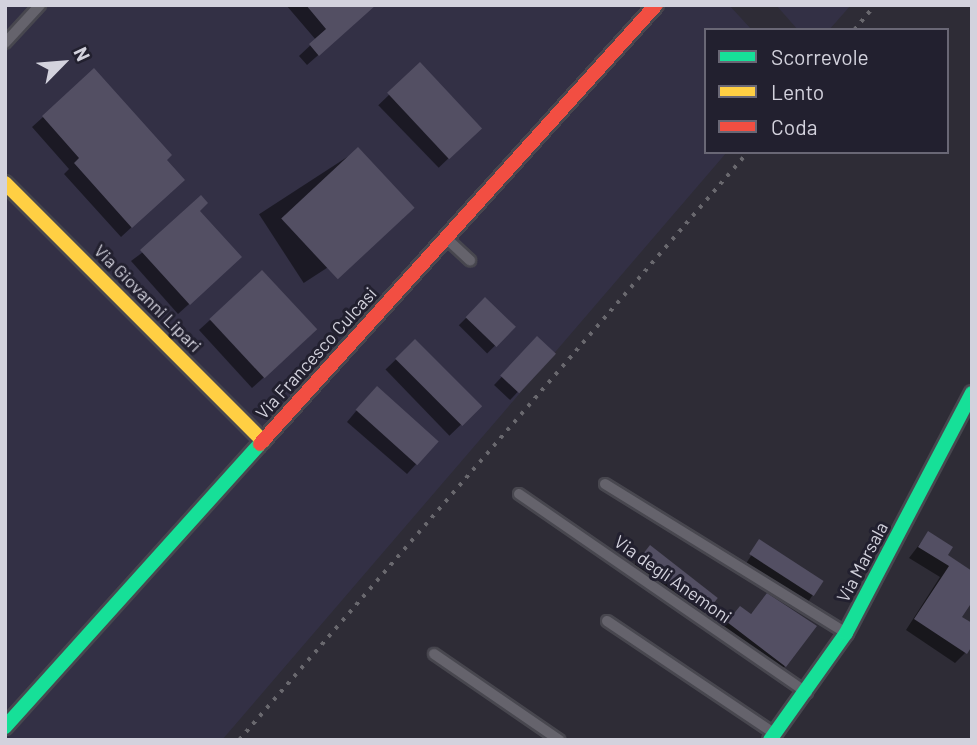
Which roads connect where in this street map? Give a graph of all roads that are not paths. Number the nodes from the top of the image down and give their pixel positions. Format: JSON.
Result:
{"nodes":[{"id":1,"x":40,"y":5,"type":"edge"},
{"id":2,"x":656,"y":5,"type":"edge"},
{"id":3,"x":5,"y":43,"type":"edge"},
{"id":4,"x":5,"y":183,"type":"edge"},
{"id":5,"x":446,"y":237,"type":"junction"},
{"id":6,"x":470,"y":260,"type":"dead end"},
{"id":7,"x":972,"y":393,"type":"edge"},
{"id":8,"x":263,"y":441,"type":"junction"},
{"id":9,"x":605,"y":484,"type":"dead end"},
{"id":10,"x":519,"y":494,"type":"dead end"},
{"id":11,"x":607,"y":621,"type":"dead end"},
{"id":12,"x":846,"y":633,"type":"junction"},
{"id":13,"x":434,"y":654,"type":"dead end"},
{"id":14,"x":807,"y":693,"type":"junction"},
{"id":15,"x":5,"y":727,"type":"edge"},
{"id":16,"x":773,"y":737,"type":"edge"},
{"id":17,"x":559,"y":740,"type":"edge"}],
"edges":[{"from":1,"to":3,"type":"street"},
{"from":2,"to":5,"type":"street","name":"Via Francesco Culcasi"},
{"from":4,"to":8,"type":"street","name":"Via Giovanni Lipari"},
{"from":5,"to":6,"type":"street"},
{"from":5,"to":8,"type":"street","name":"Via Francesco Culcasi"},
{"from":7,"to":12,"type":"street","name":"Via Marsala"},
{"from":8,"to":15,"type":"street","name":"Via Francesco Culcasi"},
{"from":9,"to":12,"type":"street"},
{"from":10,"to":14,"type":"street","name":"Via degli Anemoni"},
{"from":11,"to":16,"type":"street"},
{"from":12,"to":14,"type":"street","name":"Via Marsala"},
{"from":13,"to":17,"type":"street"},
{"from":14,"to":16,"type":"street","name":"Via Marsala"}]}
